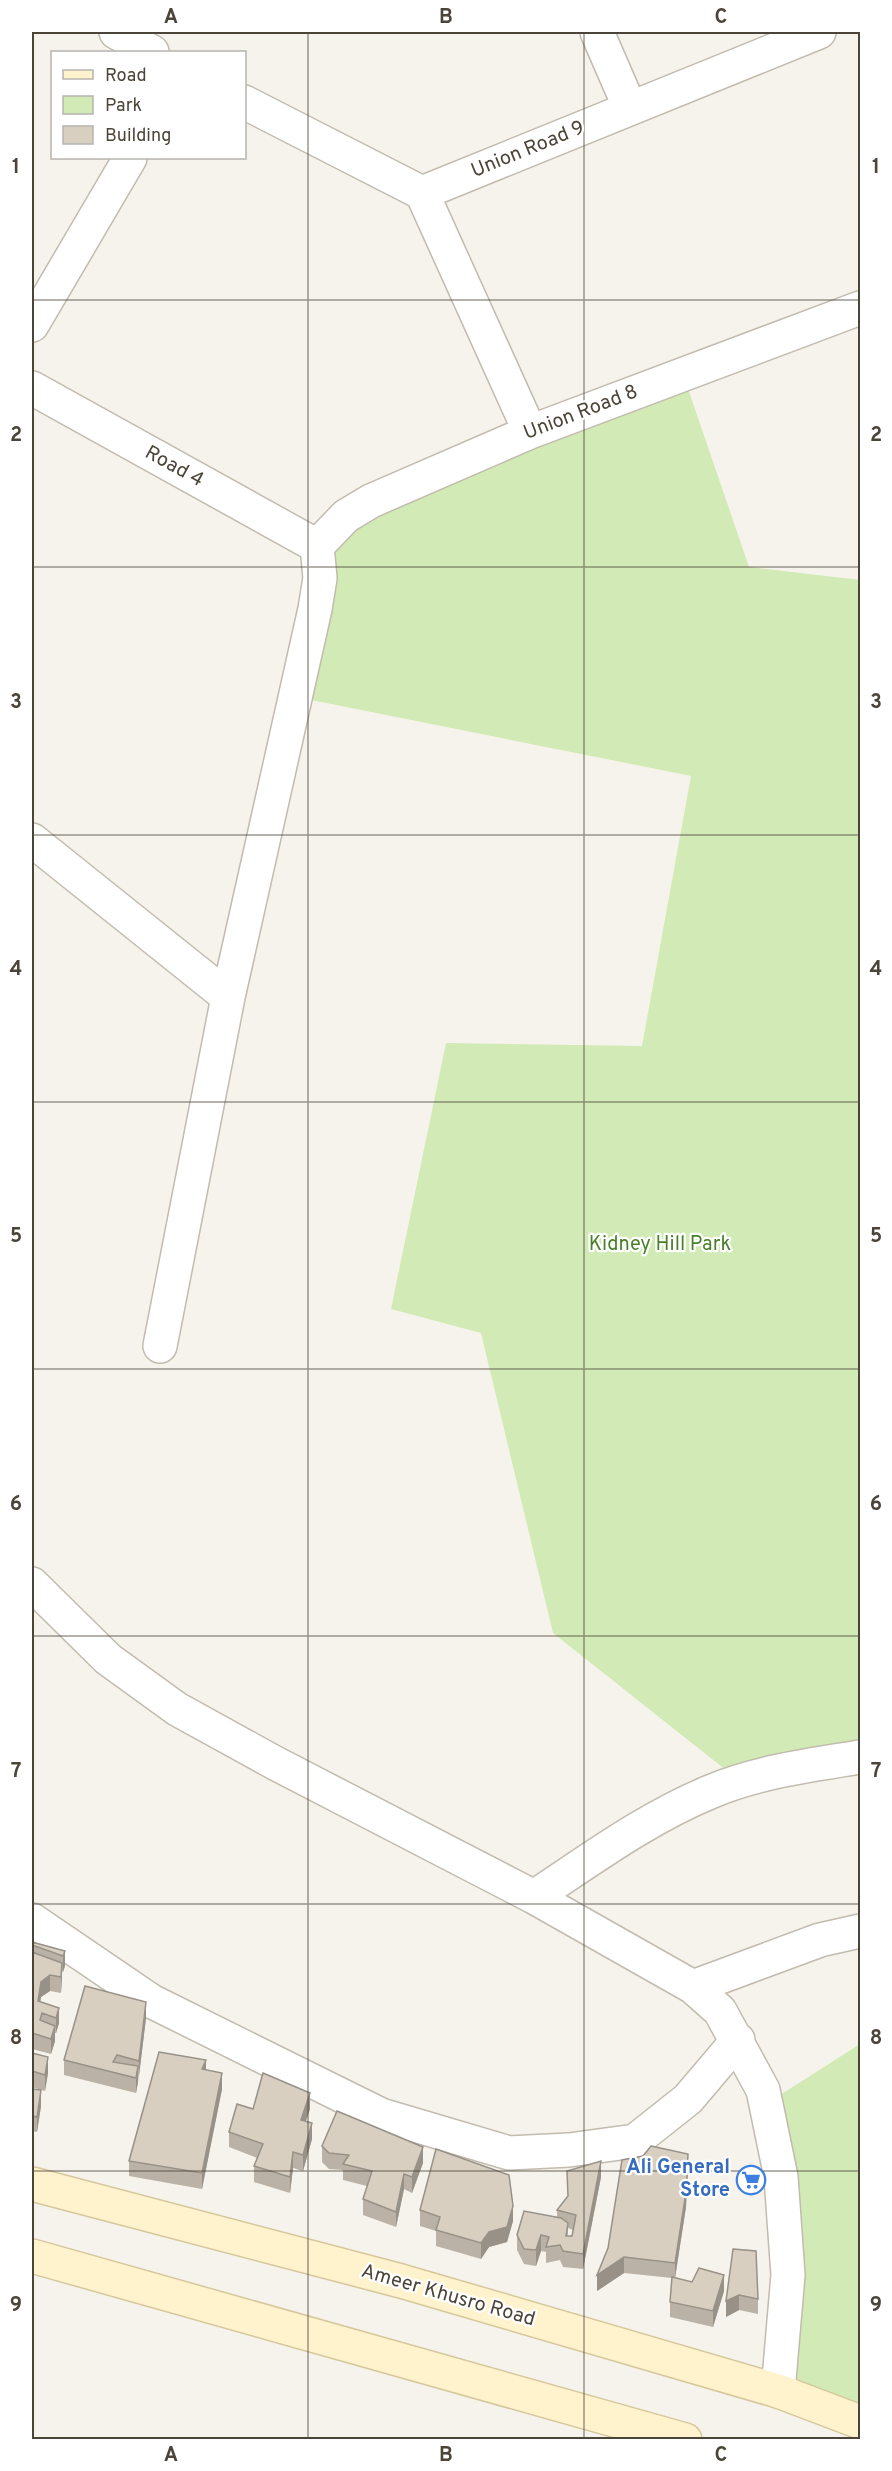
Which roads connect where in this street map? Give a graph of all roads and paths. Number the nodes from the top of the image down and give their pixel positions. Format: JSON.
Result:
{"nodes":[{"id":1,"x":116,"y":32,"type":"edge"},
{"id":2,"x":597,"y":32,"type":"edge"},
{"id":3,"x":819,"y":32,"type":"edge"},
{"id":4,"x":150,"y":51,"type":"edge"},
{"id":5,"x":246,"y":103,"type":"edge"},
{"id":6,"x":630,"y":108,"type":"junction"},
{"id":7,"x":129,"y":159,"type":"edge"},
{"id":8,"x":422,"y":192,"type":"junction"},
{"id":9,"x":861,"y":308,"type":"edge"},
{"id":10,"x":32,"y":325,"type":"edge"},
{"id":11,"x":32,"y":388,"type":"edge"},
{"id":12,"x":530,"y":432,"type":"junction"},
{"id":13,"x":317,"y":546,"type":"junction"},
{"id":14,"x":32,"y":840,"type":"edge"},
{"id":15,"x":228,"y":997,"type":"junction"},
{"id":16,"x":160,"y":1346,"type":"dead end"},
{"id":17,"x":32,"y":1584,"type":"edge"},
{"id":18,"x":861,"y":1757,"type":"edge"},
{"id":19,"x":534,"y":1897,"type":"junction"},
{"id":20,"x":32,"y":1920,"type":"edge"},
{"id":21,"x":861,"y":1931,"type":"edge"},
{"id":22,"x":693,"y":1987,"type":"junction"},
{"id":23,"x":738,"y":2040,"type":"junction"},
{"id":24,"x":32,"y":2184,"type":"edge"},
{"id":25,"x":32,"y":2256,"type":"edge"},
{"id":26,"x":778,"y":2391,"type":"junction"},
{"id":27,"x":861,"y":2422,"type":"edge"},
{"id":28,"x":685,"y":2439,"type":"edge"}],
"edges":[{"from":1,"to":4,"type":"street"},
{"from":2,"to":6,"type":"street"},
{"from":3,"to":6,"type":"street","name":"Union Road 9"},
{"from":5,"to":8,"type":"street"},
{"from":6,"to":8,"type":"street","name":"Union Road 9"},
{"from":7,"to":10,"type":"street"},
{"from":8,"to":12,"type":"street"},
{"from":9,"to":12,"type":"street","name":"Union Road 8"},
{"from":11,"to":13,"type":"street","name":"Road 4"},
{"from":12,"to":13,"type":"street","name":"Union Road 8"},
{"from":13,"to":15,"type":"street"},
{"from":14,"to":15,"type":"street"},
{"from":15,"to":16,"type":"street"},
{"from":17,"to":19,"type":"street"},
{"from":18,"to":19,"type":"street"},
{"from":19,"to":22,"type":"street"},
{"from":20,"to":23,"type":"street"},
{"from":21,"to":22,"type":"street"},
{"from":22,"to":23,"type":"street"},
{"from":23,"to":26,"type":"street"},
{"from":24,"to":26,"type":"main road","name":"Ameer Khusro Road"},
{"from":25,"to":28,"type":"main road"},
{"from":26,"to":27,"type":"main road","name":"Ameer Khusro Road"}]}
